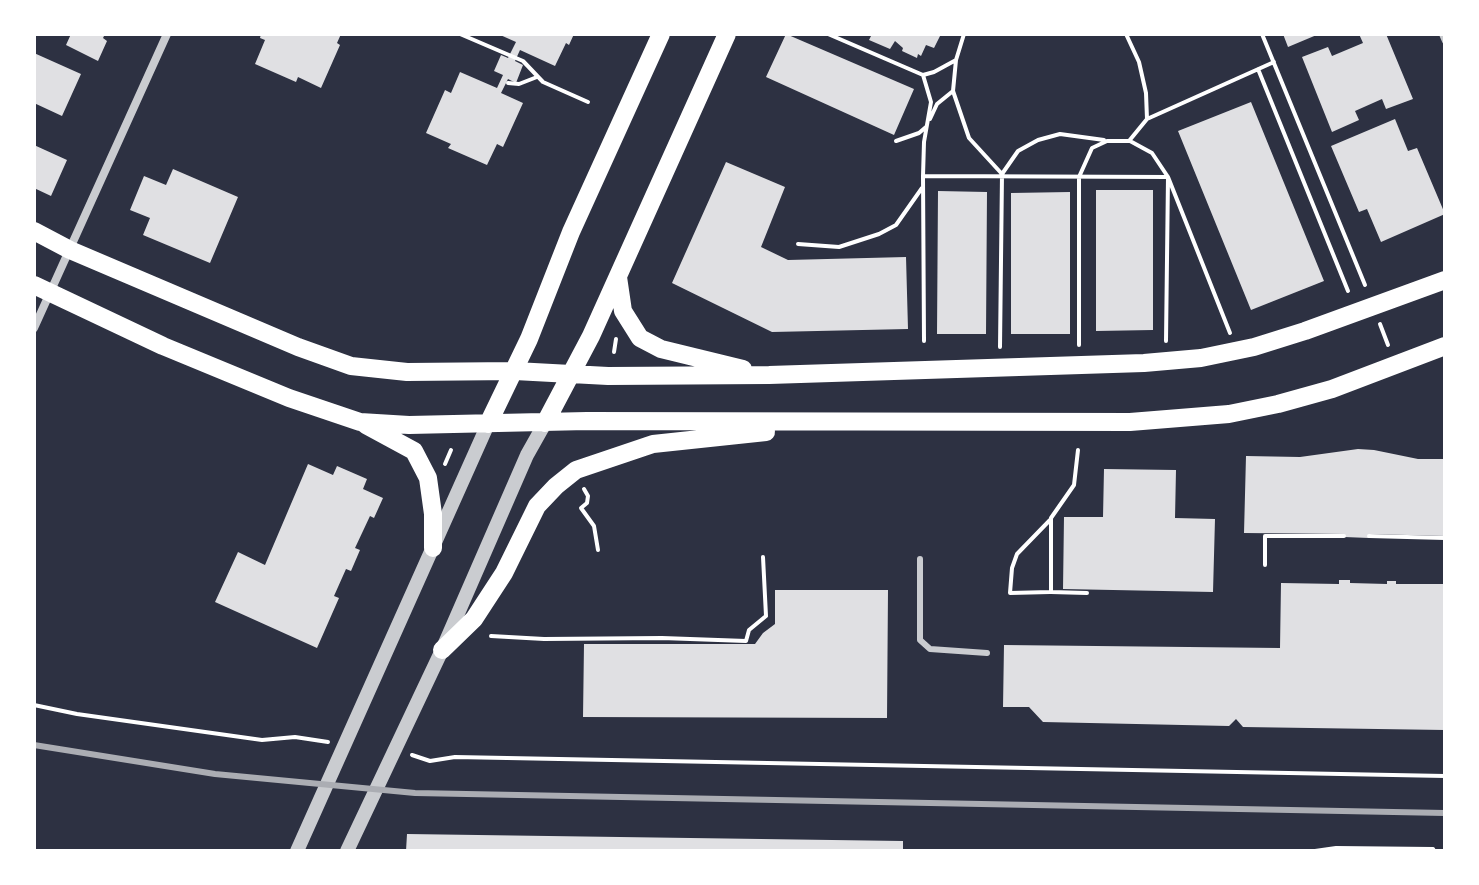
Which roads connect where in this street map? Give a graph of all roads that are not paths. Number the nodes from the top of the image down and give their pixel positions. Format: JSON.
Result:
{"nodes":[{"id":1,"x":167,"y":34,"type":"edge"},
{"id":2,"x":661,"y":34,"type":"edge"},
{"id":3,"x":727,"y":34,"type":"edge"},
{"id":4,"x":1442,"y":34,"type":"edge"},
{"id":5,"x":1445,"y":41,"type":"edge"},
{"id":6,"x":34,"y":231,"type":"edge"},
{"id":7,"x":70,"y":250,"type":"junction"},
{"id":8,"x":618,"y":276,"type":"junction"},
{"id":9,"x":1445,"y":280,"type":"edge"},
{"id":10,"x":42,"y":289,"type":"edge"},
{"id":11,"x":34,"y":328,"type":"edge"},
{"id":12,"x":1445,"y":346,"type":"edge"},
{"id":13,"x":515,"y":371,"type":"junction"},
{"id":14,"x":571,"y":373,"type":"junction"},
{"id":15,"x":769,"y":375,"type":"junction"},
{"id":16,"x":360,"y":422,"type":"junction"},
{"id":17,"x":545,"y":423,"type":"junction"},
{"id":18,"x":864,"y":423,"type":"junction"},
{"id":19,"x":488,"y":424,"type":"junction"},
{"id":20,"x":433,"y":548,"type":"junction"},
{"id":21,"x":920,"y":559,"type":"dead end"},
{"id":22,"x":442,"y":650,"type":"junction"},
{"id":23,"x":987,"y":653,"type":"dead end"},
{"id":24,"x":297,"y":851,"type":"edge"},
{"id":25,"x":347,"y":851,"type":"edge"}],
"edges":[{"from":1,"to":7,"type":"street"},
{"from":2,"to":13,"type":"main road"},
{"from":3,"to":8,"type":"main road"},
{"from":4,"to":5,"type":"lane"},
{"from":6,"to":7,"type":"main road"},
{"from":7,"to":10,"type":"street"},
{"from":7,"to":13,"type":"main road"},
{"from":8,"to":14,"type":"main road"},
{"from":8,"to":15,"type":"main road"},
{"from":9,"to":15,"type":"main road"},
{"from":10,"to":11,"type":"street"},
{"from":10,"to":16,"type":"main road"},
{"from":12,"to":18,"type":"main road"},
{"from":13,"to":14,"type":"main road"},
{"from":13,"to":19,"type":"main road"},
{"from":14,"to":15,"type":"main road"},
{"from":14,"to":17,"type":"main road"},
{"from":16,"to":19,"type":"main road"},
{"from":16,"to":20,"type":"main road"},
{"from":17,"to":18,"type":"main road"},
{"from":17,"to":19,"type":"main road"},
{"from":17,"to":22,"type":"street"},
{"from":18,"to":22,"type":"main road"},
{"from":19,"to":20,"type":"street"},
{"from":20,"to":24,"type":"street"},
{"from":21,"to":23,"type":"lane"},
{"from":22,"to":25,"type":"street"}]}
